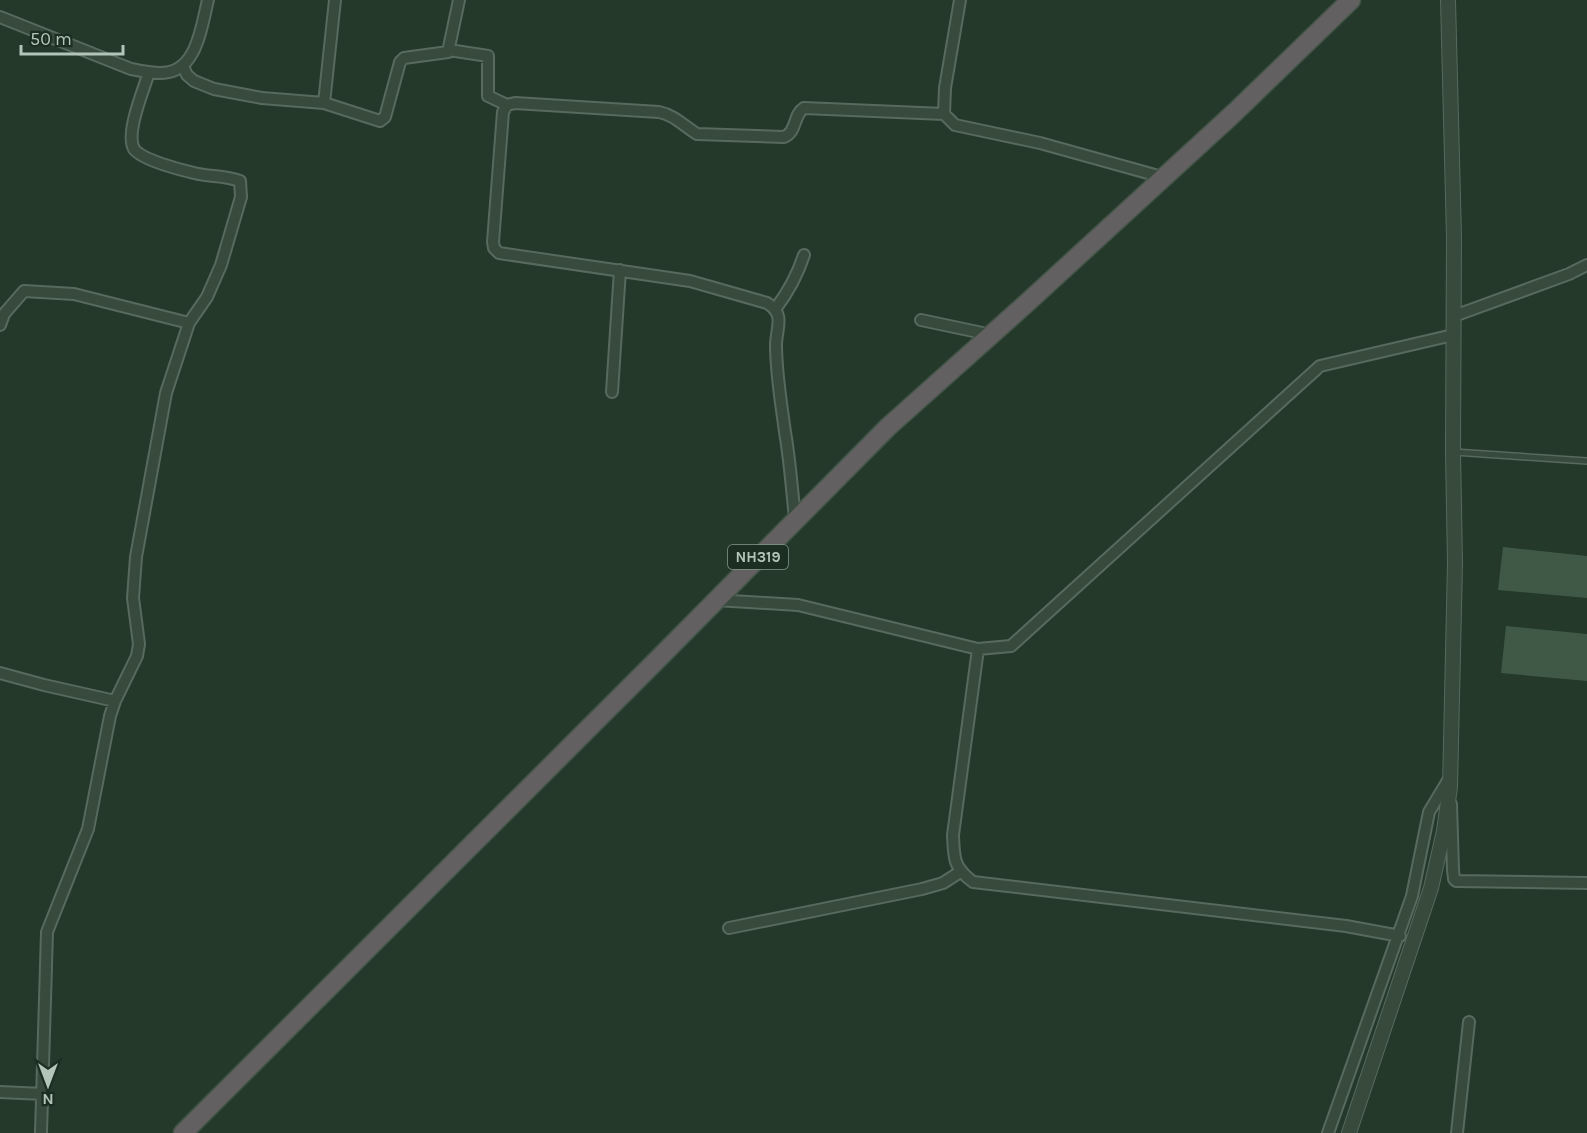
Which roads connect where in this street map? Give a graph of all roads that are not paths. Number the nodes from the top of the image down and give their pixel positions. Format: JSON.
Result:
{"nodes":[{"id":1,"x":208,"y":0,"type":"edge"},
{"id":2,"x":335,"y":0,"type":"edge"},
{"id":3,"x":459,"y":0,"type":"edge"},
{"id":4,"x":960,"y":0,"type":"edge"},
{"id":5,"x":1351,"y":0,"type":"edge"},
{"id":6,"x":1448,"y":0,"type":"edge"},
{"id":7,"x":0,"y":17,"type":"edge"},
{"id":8,"x":448,"y":50,"type":"junction"},
{"id":9,"x":183,"y":66,"type":"junction"},
{"id":10,"x":149,"y":72,"type":"junction"},
{"id":11,"x":324,"y":103,"type":"junction"},
{"id":12,"x":507,"y":105,"type":"junction"},
{"id":13,"x":944,"y":114,"type":"junction"},
{"id":14,"x":1162,"y":177,"type":"junction"},
{"id":15,"x":804,"y":255,"type":"dead end"},
{"id":16,"x":1587,"y":265,"type":"edge"},
{"id":17,"x":620,"y":270,"type":"junction"},
{"id":18,"x":776,"y":308,"type":"junction"},
{"id":19,"x":1454,"y":316,"type":"junction"},
{"id":20,"x":921,"y":320,"type":"dead end"},
{"id":21,"x":189,"y":322,"type":"junction"},
{"id":22,"x":0,"y":325,"type":"edge"},
{"id":23,"x":992,"y":335,"type":"junction"},
{"id":24,"x":1453,"y":335,"type":"junction"},
{"id":25,"x":612,"y":392,"type":"dead end"},
{"id":26,"x":1453,"y":452,"type":"junction"},
{"id":27,"x":1587,"y":461,"type":"edge"},
{"id":28,"x":795,"y":519,"type":"junction"},
{"id":29,"x":716,"y":600,"type":"junction"},
{"id":30,"x":978,"y":649,"type":"junction"},
{"id":31,"x":0,"y":673,"type":"edge"},
{"id":32,"x":115,"y":701,"type":"junction"},
{"id":33,"x":1450,"y":782,"type":"junction"},
{"id":34,"x":960,"y":872,"type":"junction"},
{"id":35,"x":1587,"y":883,"type":"edge"},
{"id":36,"x":729,"y":928,"type":"dead end"},
{"id":37,"x":1400,"y":936,"type":"junction"},
{"id":38,"x":1469,"y":1022,"type":"dead end"},
{"id":39,"x":0,"y":1092,"type":"edge"},
{"id":40,"x":43,"y":1094,"type":"junction"},
{"id":41,"x":41,"y":1133,"type":"edge"},
{"id":42,"x":183,"y":1133,"type":"edge"},
{"id":43,"x":1328,"y":1133,"type":"edge"},
{"id":44,"x":1348,"y":1133,"type":"edge"},
{"id":45,"x":1457,"y":1133,"type":"edge"}],
"edges":[{"from":1,"to":9,"type":"street"},
{"from":2,"to":11,"type":"street"},
{"from":3,"to":8,"type":"street"},
{"from":4,"to":13,"type":"street"},
{"from":5,"to":14,"type":"highway","number":"NH319"},
{"from":6,"to":19,"type":"street"},
{"from":7,"to":10,"type":"street"},
{"from":8,"to":11,"type":"street"},
{"from":8,"to":12,"type":"street"},
{"from":9,"to":10,"type":"street"},
{"from":9,"to":11,"type":"street"},
{"from":10,"to":21,"type":"street"},
{"from":12,"to":13,"type":"street"},
{"from":12,"to":17,"type":"street"},
{"from":13,"to":14,"type":"street"},
{"from":14,"to":23,"type":"highway","number":"NH319"},
{"from":15,"to":18,"type":"street"},
{"from":16,"to":19,"type":"street"},
{"from":17,"to":18,"type":"street"},
{"from":17,"to":25,"type":"street"},
{"from":18,"to":28,"type":"street"},
{"from":19,"to":24,"type":"street"},
{"from":20,"to":23,"type":"street"},
{"from":21,"to":22,"type":"street"},
{"from":21,"to":32,"type":"street"},
{"from":23,"to":28,"type":"highway","number":"NH319"},
{"from":24,"to":26,"type":"street"},
{"from":24,"to":30,"type":"street"},
{"from":26,"to":27,"type":"lane"},
{"from":26,"to":33,"type":"street"},
{"from":28,"to":29,"type":"highway","number":"NH319"},
{"from":29,"to":30,"type":"street"},
{"from":29,"to":42,"type":"highway","number":"NH319"},
{"from":30,"to":34,"type":"street"},
{"from":31,"to":32,"type":"street"},
{"from":32,"to":40,"type":"street"},
{"from":33,"to":35,"type":"street"},
{"from":33,"to":37,"type":"street"},
{"from":33,"to":44,"type":"street"},
{"from":34,"to":36,"type":"street"},
{"from":34,"to":37,"type":"street"},
{"from":37,"to":43,"type":"street"},
{"from":38,"to":45,"type":"street"},
{"from":39,"to":40,"type":"street"},
{"from":40,"to":41,"type":"street"}]}
